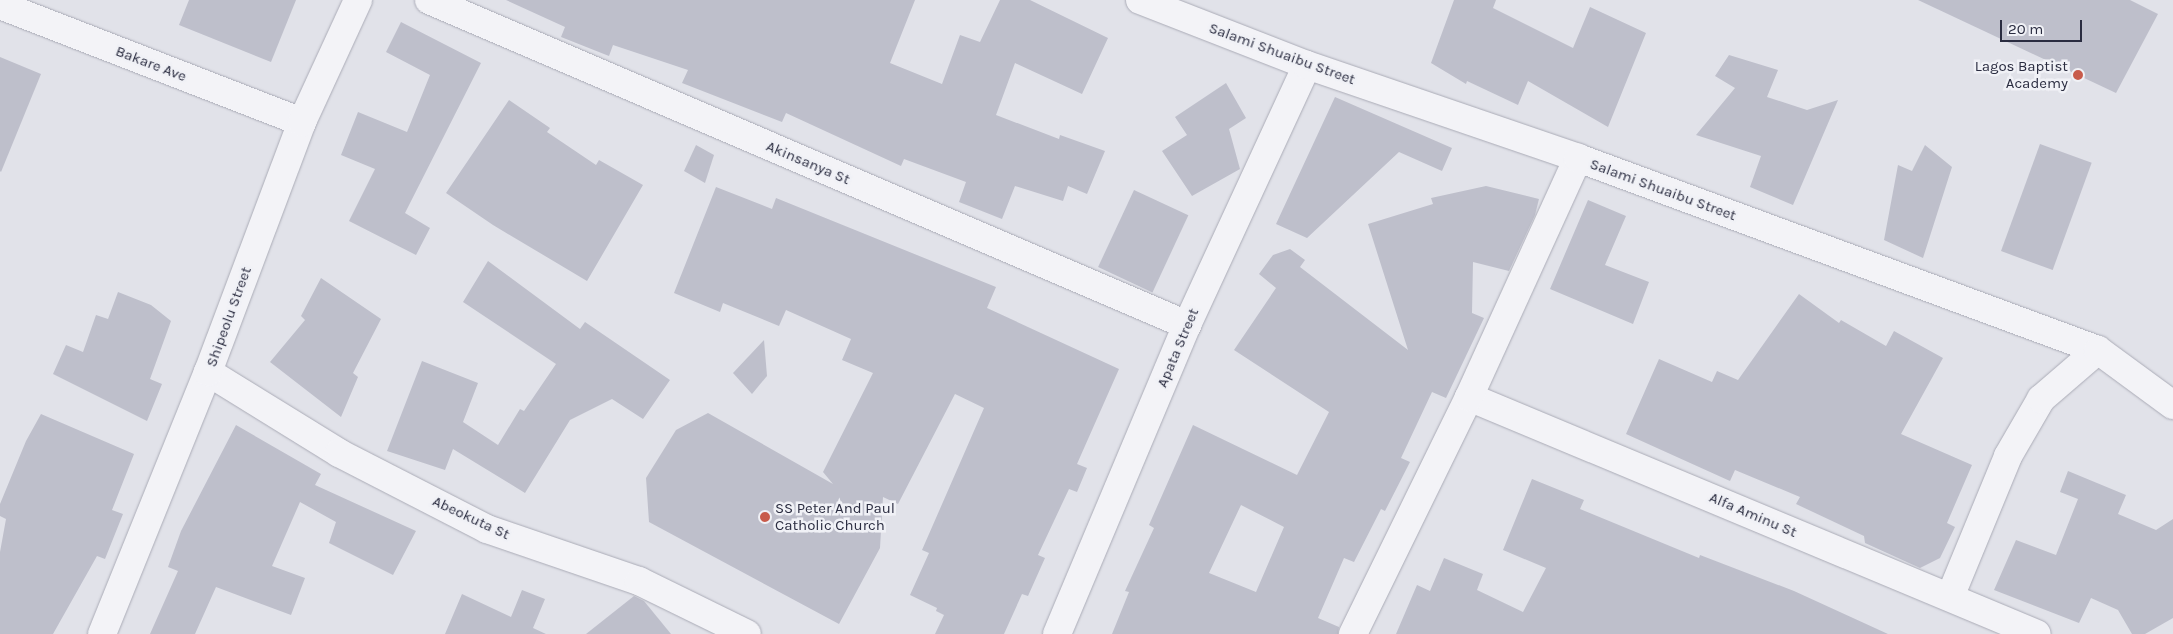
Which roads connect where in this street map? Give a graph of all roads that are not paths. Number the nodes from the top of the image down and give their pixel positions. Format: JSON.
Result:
{"nodes":[{"id":1,"x":358,"y":0,"type":"edge"},
{"id":2,"x":429,"y":0,"type":"edge"},
{"id":3,"x":1140,"y":0,"type":"edge"},
{"id":4,"x":0,"y":5,"type":"edge"},
{"id":5,"x":1307,"y":65,"type":"junction"},
{"id":6,"x":302,"y":122,"type":"junction"},
{"id":7,"x":1578,"y":158,"type":"junction"},
{"id":8,"x":1187,"y":325,"type":"junction"},
{"id":9,"x":2098,"y":350,"type":"junction"},
{"id":10,"x":208,"y":372,"type":"junction"},
{"id":11,"x":1469,"y":397,"type":"junction"},
{"id":12,"x":2173,"y":405,"type":"edge"},
{"id":13,"x":1950,"y":597,"type":"junction"},
{"id":14,"x":102,"y":634,"type":"edge"},
{"id":15,"x":747,"y":634,"type":"edge"},
{"id":16,"x":1057,"y":634,"type":"edge"},
{"id":17,"x":1353,"y":634,"type":"edge"},
{"id":18,"x":2037,"y":634,"type":"edge"}],
"edges":[{"from":1,"to":6,"type":"street","name":"Shipeolu Street"},
{"from":2,"to":8,"type":"street","name":"Akinsanya St"},
{"from":3,"to":5,"type":"street","name":"Salami Shuaibu Street"},
{"from":4,"to":6,"type":"street","name":"Bakare Ave"},
{"from":5,"to":7,"type":"street","name":"Salami Shuaibu Street"},
{"from":5,"to":8,"type":"street","name":"Apata Street"},
{"from":6,"to":10,"type":"street","name":"Shipeolu Street"},
{"from":7,"to":9,"type":"street","name":"Salami Shuaibu Street"},
{"from":7,"to":11,"type":"street"},
{"from":8,"to":16,"type":"street","name":"Apata Street"},
{"from":9,"to":12,"type":"street","name":"Salami Shuaibu Street"},
{"from":9,"to":13,"type":"street"},
{"from":10,"to":14,"type":"street","name":"Shipeolu Street"},
{"from":10,"to":15,"type":"street","name":"Abeokuta St"},
{"from":11,"to":13,"type":"street","name":"Alfa Aminu St"},
{"from":11,"to":17,"type":"street"},
{"from":13,"to":18,"type":"street","name":"Alfa Aminu St"}]}
